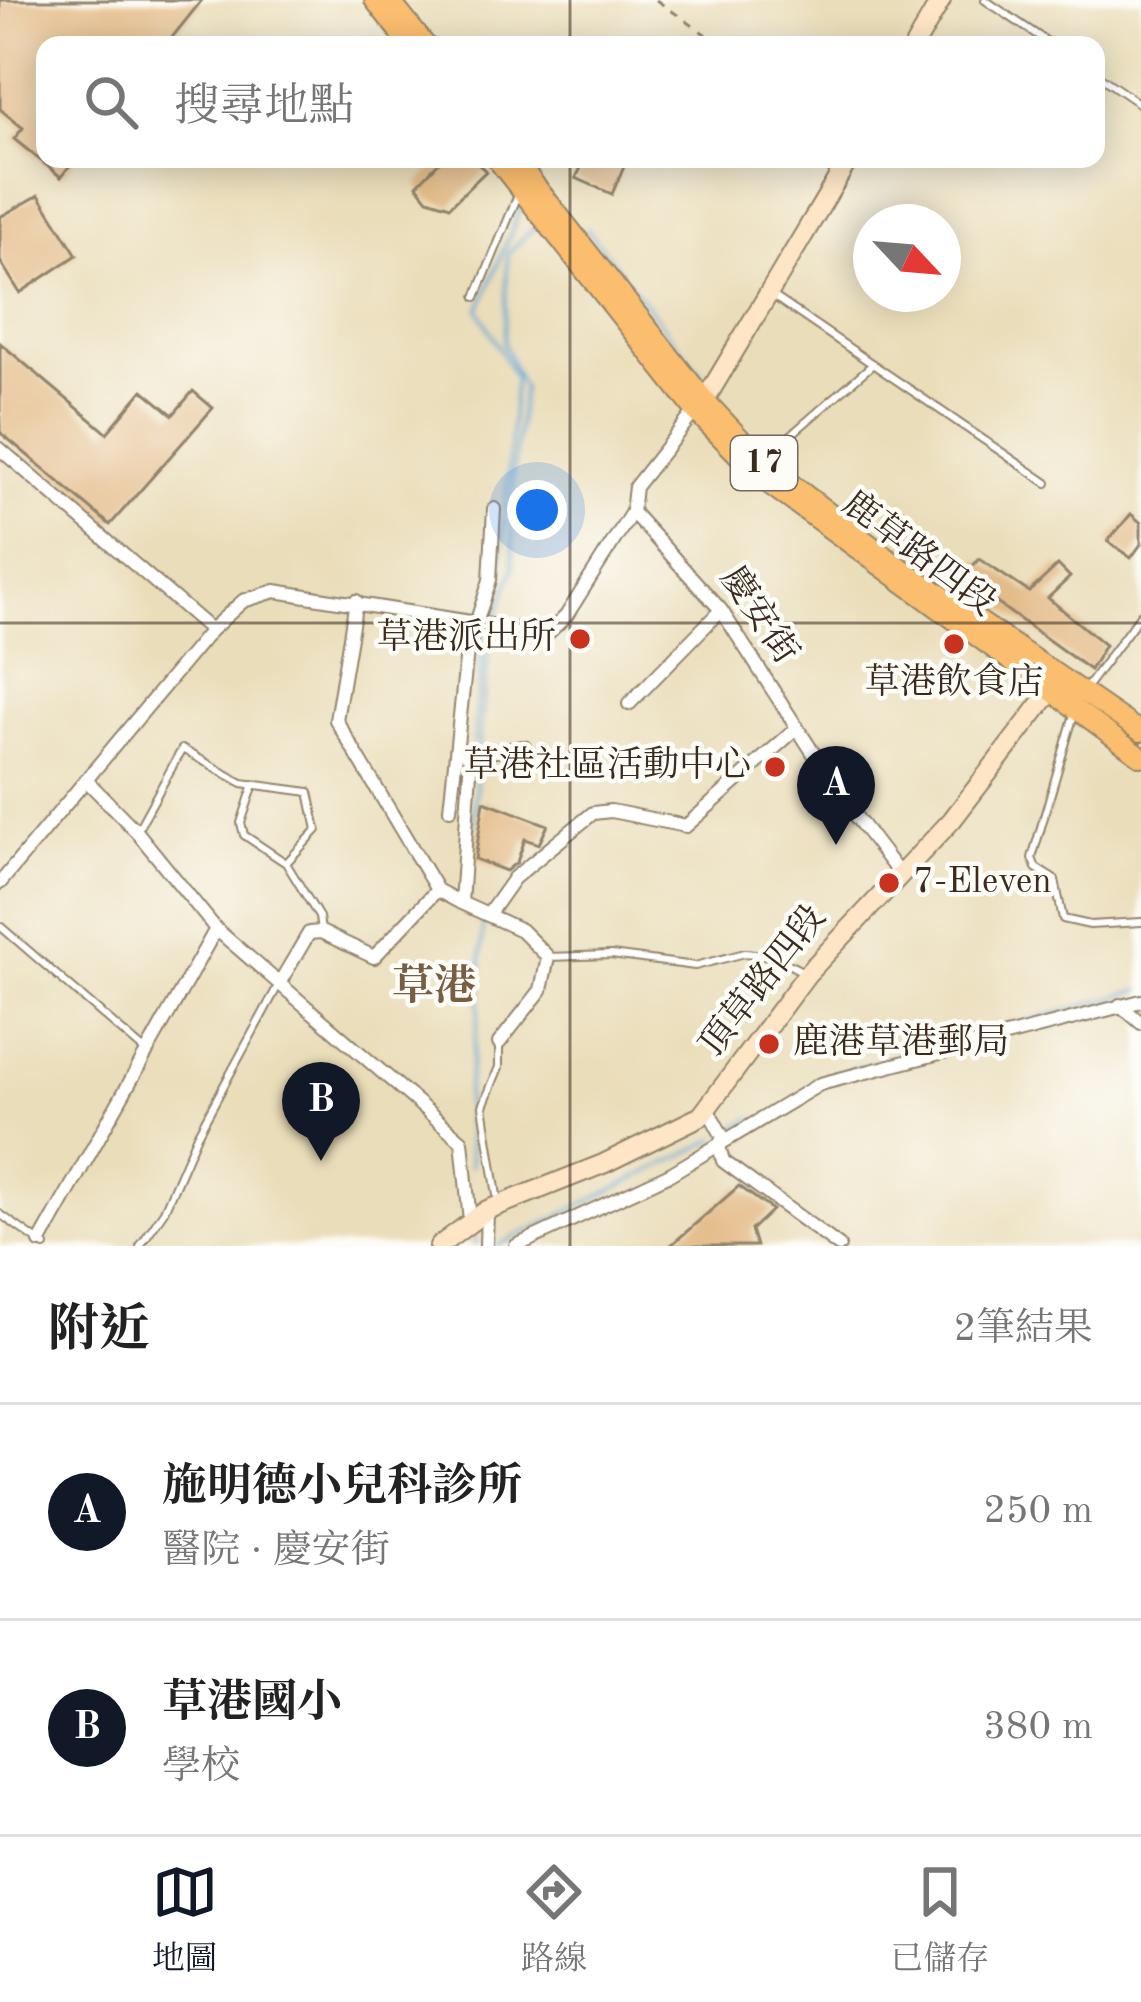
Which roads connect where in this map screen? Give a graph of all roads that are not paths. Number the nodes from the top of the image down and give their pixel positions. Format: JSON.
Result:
{"nodes":[{"id":1,"x":374,"y":0,"type":"edge"},
{"id":2,"x":390,"y":0,"type":"edge"},
{"id":3,"x":940,"y":0,"type":"edge"},
{"id":4,"x":985,"y":0,"type":"edge"},
{"id":5,"x":400,"y":23,"type":"junction"},
{"id":6,"x":405,"y":36,"type":"edge"},
{"id":7,"x":415,"y":36,"type":"edge"},
{"id":8,"x":920,"y":36,"type":"edge"},
{"id":9,"x":1039,"y":36,"type":"edge"},
{"id":10,"x":1105,"y":80,"type":"edge"},
{"id":11,"x":1141,"y":105,"type":"edge"},
{"id":12,"x":503,"y":168,"type":"edge"},
{"id":13,"x":522,"y":168,"type":"edge"},
{"id":14,"x":844,"y":168,"type":"edge"},
{"id":15,"x":520,"y":190,"type":"junction"},
{"id":16,"x":769,"y":293,"type":"junction"},
{"id":17,"x":476,"y":297,"type":"dead end"},
{"id":18,"x":873,"y":364,"type":"junction"},
{"id":19,"x":700,"y":405,"type":"junction"},
{"id":20,"x":0,"y":449,"type":"edge"},
{"id":21,"x":762,"y":461,"type":"junction"},
{"id":22,"x":1047,"y":483,"type":"dead end"},
{"id":23,"x":494,"y":509,"type":"dead end"},
{"id":24,"x":632,"y":512,"type":"junction"},
{"id":25,"x":356,"y":602,"type":"junction"},
{"id":26,"x":721,"y":610,"type":"junction"},
{"id":27,"x":1141,"y":614,"type":"edge"},
{"id":28,"x":478,"y":620,"type":"junction"},
{"id":29,"x":211,"y":630,"type":"junction"},
{"id":30,"x":1050,"y":692,"type":"junction"},
{"id":31,"x":1079,"y":701,"type":"junction"},
{"id":32,"x":628,"y":704,"type":"dead end"},
{"id":33,"x":796,"y":729,"type":"junction"},
{"id":34,"x":1141,"y":732,"type":"edge"},
{"id":35,"x":524,"y":747,"type":"dead end"},
{"id":36,"x":465,"y":754,"type":"junction"},
{"id":37,"x":1141,"y":757,"type":"edge"},
{"id":38,"x":87,"y":782,"type":"junction"},
{"id":39,"x":254,"y":784,"type":"junction"},
{"id":40,"x":450,"y":808,"type":"dead end"},
{"id":41,"x":136,"y":832,"type":"junction"},
{"id":42,"x":286,"y":863,"type":"junction"},
{"id":43,"x":902,"y":876,"type":"junction"},
{"id":44,"x":0,"y":884,"type":"edge"},
{"id":45,"x":437,"y":890,"type":"junction"},
{"id":46,"x":461,"y":903,"type":"junction"},
{"id":47,"x":490,"y":912,"type":"junction"},
{"id":48,"x":1141,"y":922,"type":"edge"},
{"id":49,"x":0,"y":926,"type":"edge"},
{"id":50,"x":216,"y":929,"type":"junction"},
{"id":51,"x":321,"y":932,"type":"junction"},
{"id":52,"x":548,"y":957,"type":"junction"},
{"id":53,"x":806,"y":974,"type":"junction"},
{"id":54,"x":280,"y":982,"type":"junction"},
{"id":55,"x":1141,"y":1001,"type":"edge"},
{"id":56,"x":1120,"y":1005,"type":"junction"},
{"id":57,"x":1141,"y":1023,"type":"edge"},
{"id":58,"x":499,"y":1043,"type":"joint"},
{"id":59,"x":147,"y":1053,"type":"junction"},
{"id":60,"x":707,"y":1108,"type":"junction"},
{"id":61,"x":719,"y":1146,"type":"junction"},
{"id":62,"x":485,"y":1212,"type":"junction"},
{"id":63,"x":0,"y":1214,"type":"edge"},
{"id":64,"x":42,"y":1244,"type":"edge"},
{"id":65,"x":140,"y":1246,"type":"edge"},
{"id":66,"x":439,"y":1246,"type":"edge"},
{"id":67,"x":486,"y":1246,"type":"edge"},
{"id":68,"x":516,"y":1246,"type":"edge"},
{"id":69,"x":839,"y":1246,"type":"edge"}],
"edges":[{"from":1,"to":5,"type":"main road"},
{"from":2,"to":5,"type":"main road"},
{"from":3,"to":8,"type":"street"},
{"from":4,"to":9,"type":"lane"},
{"from":5,"to":6,"type":"main road"},
{"from":5,"to":7,"type":"main road"},
{"from":10,"to":11,"type":"lane"},
{"from":12,"to":15,"type":"main road","name":"鹿草路四段","number":"17"},
{"from":13,"to":19,"type":"main road","name":"鹿草路四段","number":"17"},
{"from":14,"to":16,"type":"street"},
{"from":15,"to":17,"type":"lane"},
{"from":15,"to":19,"type":"main road","name":"鹿草路四段","number":"17"},
{"from":16,"to":18,"type":"lane"},
{"from":16,"to":19,"type":"street"},
{"from":18,"to":21,"type":"lane"},
{"from":18,"to":22,"type":"lane"},
{"from":19,"to":21,"type":"main road","name":"鹿草路四段","number":"17"},
{"from":19,"to":24,"type":"street"},
{"from":19,"to":30,"type":"main road","name":"鹿草路四段","number":"17"},
{"from":20,"to":29,"type":"street"},
{"from":21,"to":31,"type":"main road","name":"鹿草路四段","number":"17"},
{"from":23,"to":28,"type":"street"},
{"from":24,"to":26,"type":"street","name":"慶安街"},
{"from":24,"to":28,"type":"street"},
{"from":25,"to":28,"type":"street"},
{"from":25,"to":29,"type":"street"},
{"from":25,"to":45,"type":"street"},
{"from":26,"to":32,"type":"street"},
{"from":26,"to":33,"type":"street","name":"慶安街"},
{"from":27,"to":31,"type":"lane"},
{"from":28,"to":36,"type":"street"},
{"from":29,"to":38,"type":"street"},
{"from":30,"to":31,"type":"main road","name":"鹿草路四段","number":"17"},
{"from":30,"to":43,"type":"street","name":"頂草路四段"},
{"from":31,"to":34,"type":"main road","name":"鹿草路四段","number":"17"},
{"from":31,"to":37,"type":"main road","name":"鹿草路四段","number":"17"},
{"from":31,"to":48,"type":"lane"},
{"from":33,"to":43,"type":"street","name":"慶安街"},
{"from":33,"to":47,"type":"street"},
{"from":35,"to":36,"type":"street"},
{"from":36,"to":40,"type":"street"},
{"from":36,"to":46,"type":"street"},
{"from":38,"to":41,"type":"street"},
{"from":38,"to":44,"type":"street"},
{"from":39,"to":41,"type":"lane"},
{"from":39,"to":42,"type":"lane"},
{"from":39,"to":42,"type":"lane"},
{"from":41,"to":50,"type":"street"},
{"from":42,"to":51,"type":"lane"},
{"from":43,"to":53,"type":"street","name":"頂草路四段"},
{"from":45,"to":46,"type":"street"},
{"from":45,"to":51,"type":"street"},
{"from":46,"to":47,"type":"street"},
{"from":47,"to":52,"type":"street"},
{"from":49,"to":59,"type":"lane"},
{"from":50,"to":54,"type":"street"},
{"from":50,"to":59,"type":"street"},
{"from":51,"to":54,"type":"street"},
{"from":52,"to":53,"type":"lane"},
{"from":52,"to":58,"type":"street"},
{"from":53,"to":60,"type":"street","name":"頂草路四段"},
{"from":54,"to":62,"type":"street"},
{"from":54,"to":65,"type":"lane"},
{"from":55,"to":56,"type":"street"},
{"from":56,"to":57,"type":"street"},
{"from":56,"to":61,"type":"street"},
{"from":58,"to":62,"type":"lane"},
{"from":59,"to":64,"type":"street"},
{"from":60,"to":61,"type":"street"},
{"from":60,"to":62,"type":"street","name":"頂草路四段"},
{"from":61,"to":68,"type":"street"},
{"from":61,"to":69,"type":"street"},
{"from":62,"to":66,"type":"street","name":"頂草路四段"},
{"from":62,"to":67,"type":"street"},
{"from":63,"to":64,"type":"lane"}]}
